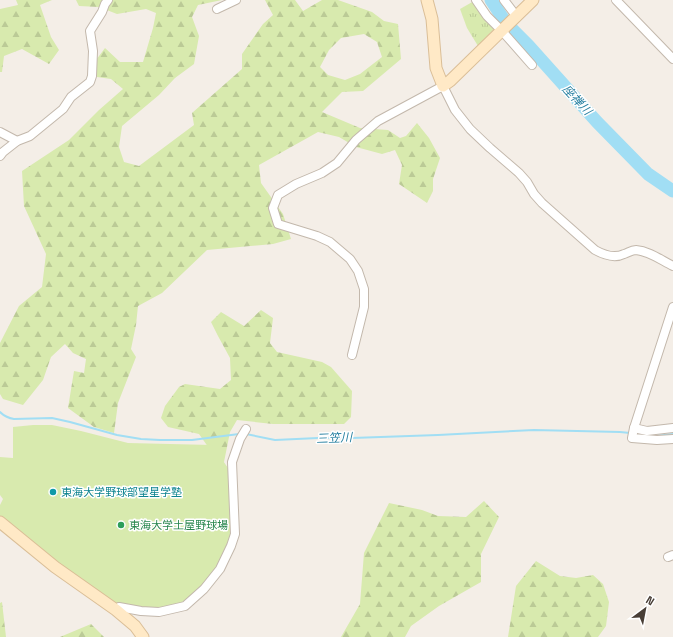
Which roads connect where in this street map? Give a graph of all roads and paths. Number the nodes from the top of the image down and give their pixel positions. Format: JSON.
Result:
{"nodes":[{"id":1,"x":108,"y":0,"type":"edge"},
{"id":2,"x":236,"y":0,"type":"edge"},
{"id":3,"x":427,"y":0,"type":"edge"},
{"id":4,"x":476,"y":0,"type":"edge"},
{"id":5,"x":504,"y":0,"type":"edge"},
{"id":6,"x":533,"y":0,"type":"edge"},
{"id":7,"x":616,"y":0,"type":"edge"},
{"id":8,"x":217,"y":9,"type":"dead end"},
{"id":9,"x":517,"y":17,"type":"junction"},
{"id":10,"x":502,"y":30,"type":"junction"},
{"id":11,"x":673,"y":60,"type":"edge"},
{"id":12,"x":532,"y":65,"type":"dead end"},
{"id":13,"x":444,"y":86,"type":"junction"},
{"id":14,"x":0,"y":132,"type":"edge"},
{"id":15,"x":17,"y":141,"type":"junction"},
{"id":16,"x":0,"y":156,"type":"edge"},
{"id":17,"x":673,"y":266,"type":"edge"},
{"id":18,"x":673,"y":307,"type":"edge"},
{"id":19,"x":352,"y":355,"type":"dead end"},
{"id":20,"x":634,"y":428,"type":"junction"},
{"id":21,"x":673,"y":428,"type":"edge"},
{"id":22,"x":246,"y":429,"type":"dead end"},
{"id":23,"x":673,"y":439,"type":"edge"},
{"id":24,"x":0,"y":522,"type":"edge"},
{"id":25,"x":116,"y":610,"type":"junction"},
{"id":26,"x":143,"y":637,"type":"edge"}],
"edges":[{"from":1,"to":15,"type":"street"},
{"from":2,"to":8,"type":"street"},
{"from":3,"to":13,"type":"street"},
{"from":4,"to":10,"type":"street"},
{"from":5,"to":9,"type":"street"},
{"from":6,"to":9,"type":"street"},
{"from":7,"to":11,"type":"street"},
{"from":9,"to":10,"type":"street"},
{"from":10,"to":12,"type":"street"},
{"from":10,"to":13,"type":"street"},
{"from":13,"to":17,"type":"street"},
{"from":13,"to":19,"type":"street"},
{"from":14,"to":15,"type":"street"},
{"from":15,"to":16,"type":"street"},
{"from":18,"to":20,"type":"street"},
{"from":20,"to":21,"type":"street"},
{"from":20,"to":23,"type":"street"},
{"from":22,"to":25,"type":"street"},
{"from":24,"to":25,"type":"street"},
{"from":25,"to":26,"type":"street"}]}
